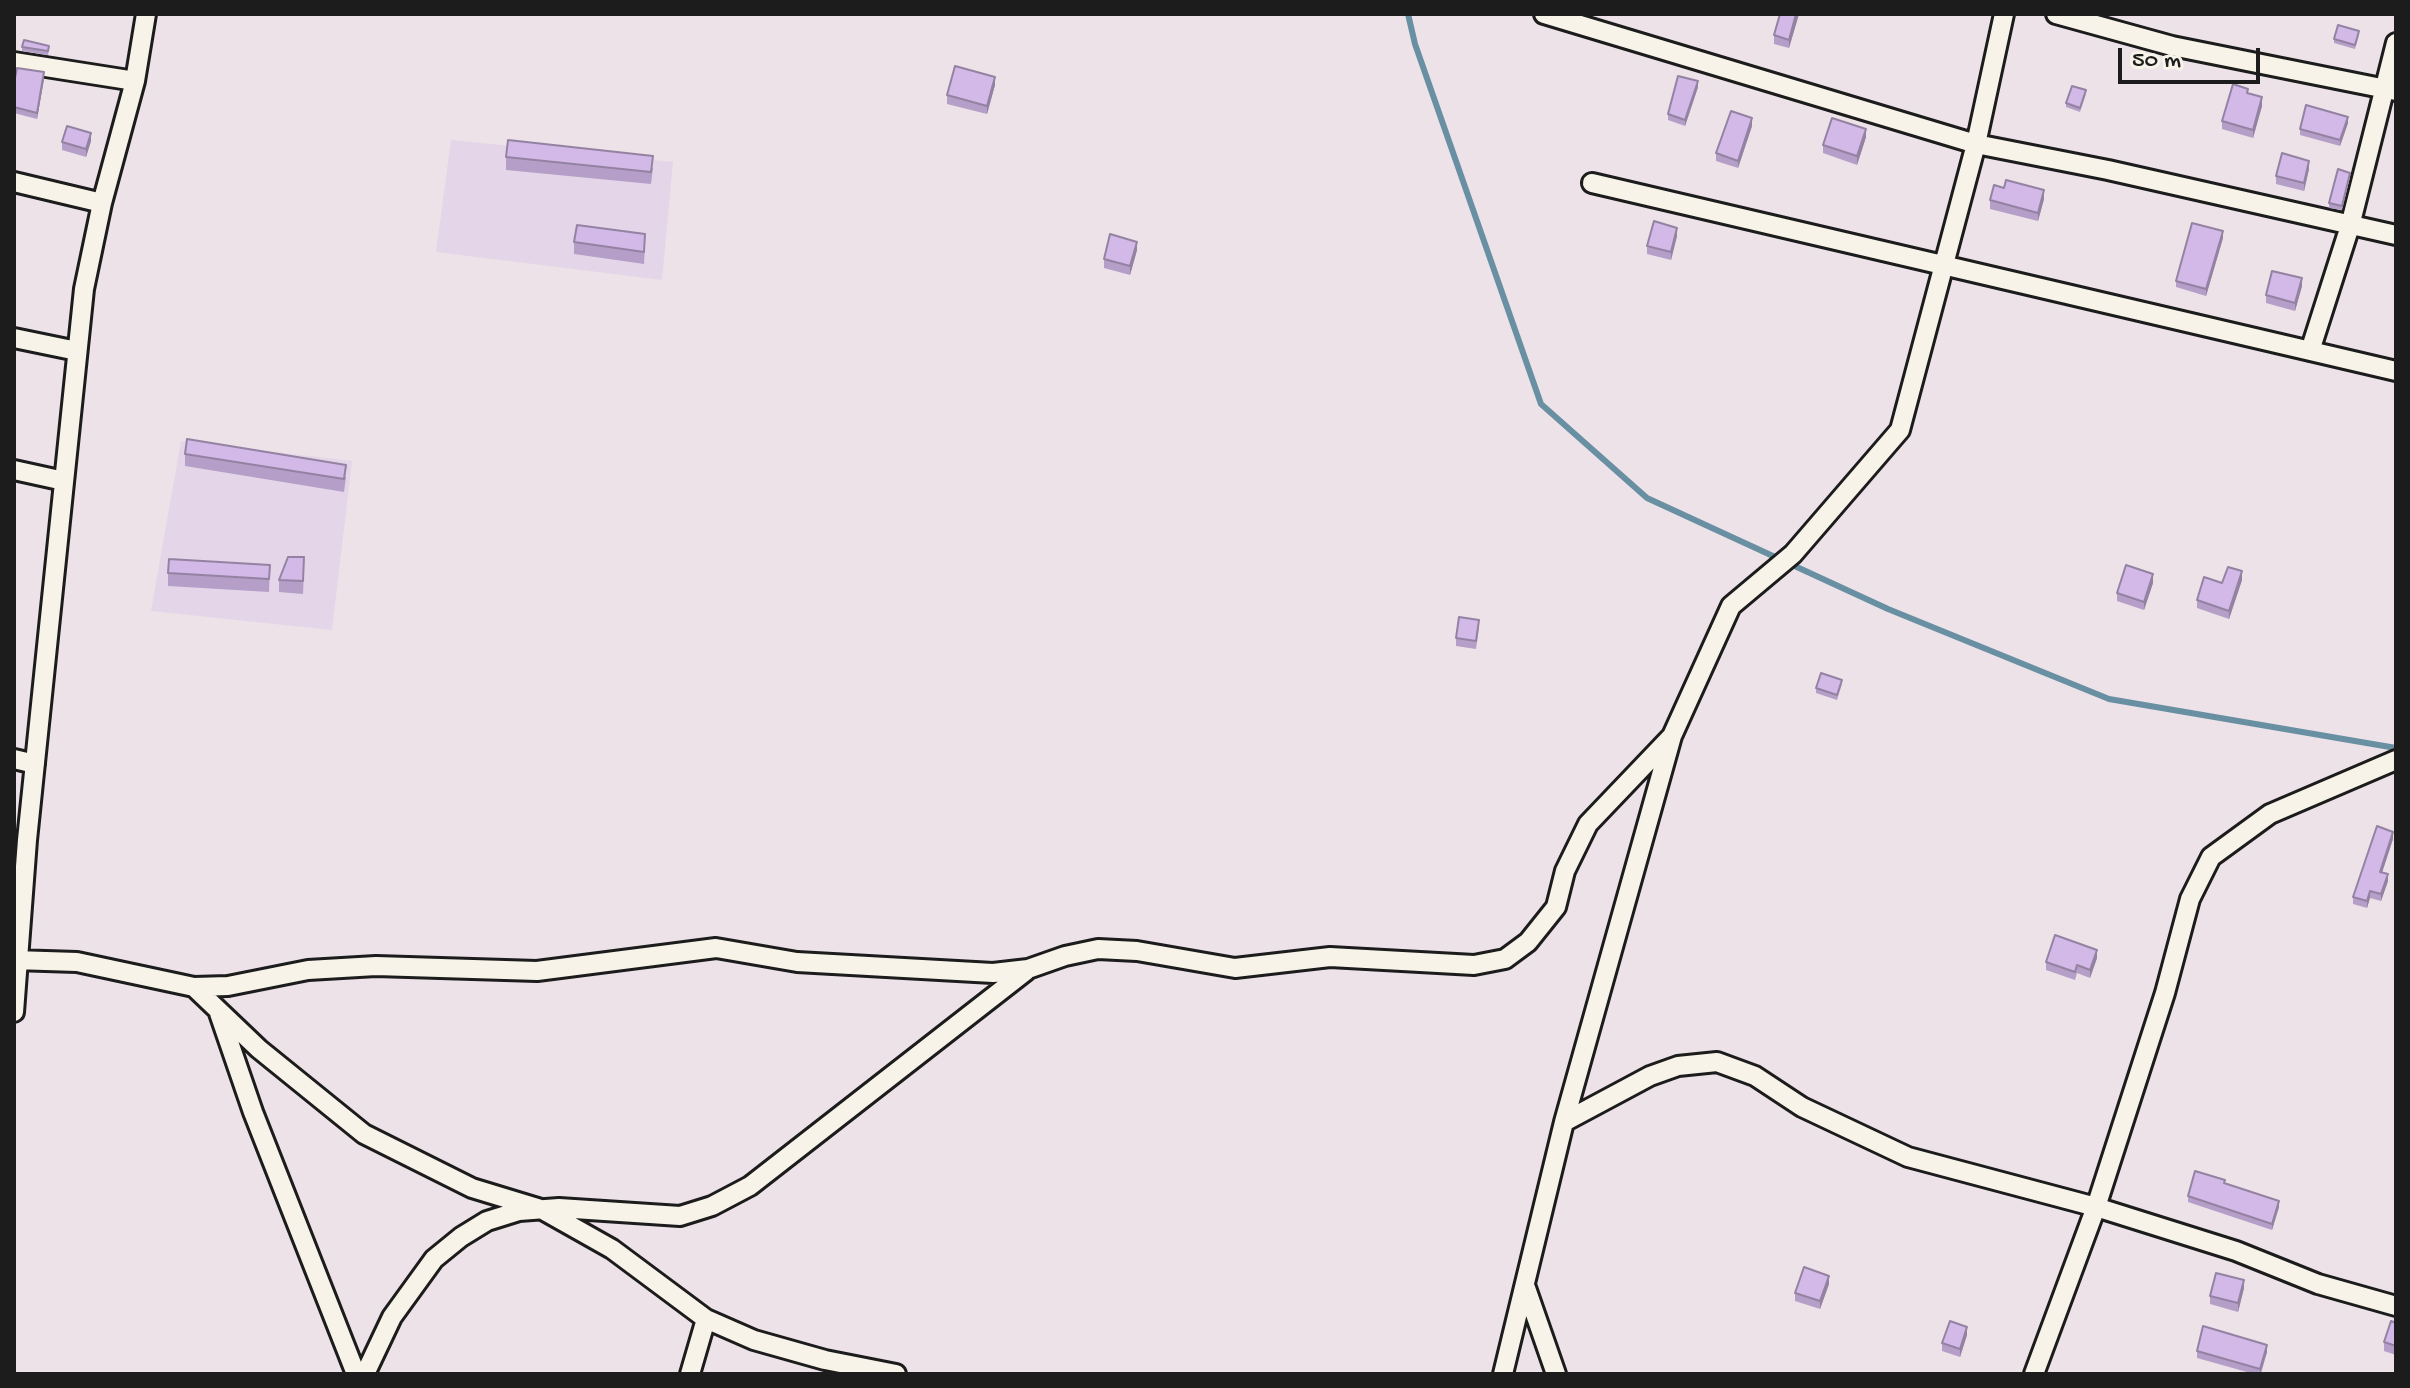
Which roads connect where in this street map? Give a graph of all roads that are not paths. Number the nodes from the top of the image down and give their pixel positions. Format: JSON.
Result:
{"nodes":[{"id":1,"x":146,"y":14,"type":"edge"},
{"id":2,"x":1544,"y":14,"type":"edge"},
{"id":3,"x":2004,"y":14,"type":"edge"},
{"id":4,"x":2056,"y":14,"type":"edge"},
{"id":5,"x":2396,"y":43,"type":"edge"},
{"id":6,"x":14,"y":62,"type":"edge"},
{"id":7,"x":135,"y":81,"type":"junction"},
{"id":8,"x":2389,"y":90,"type":"edge"},
{"id":9,"x":1976,"y":144,"type":"junction"},
{"id":10,"x":14,"y":182,"type":"edge"},
{"id":11,"x":1592,"y":183,"type":"dead end"},
{"id":12,"x":102,"y":203,"type":"junction"},
{"id":13,"x":2350,"y":226,"type":"junction"},
{"id":14,"x":2396,"y":235,"type":"edge"},
{"id":15,"x":1943,"y":267,"type":"junction"},
{"id":16,"x":14,"y":338,"type":"edge"},
{"id":17,"x":77,"y":351,"type":"junction"},
{"id":18,"x":2310,"y":351,"type":"junction"},
{"id":19,"x":2396,"y":371,"type":"edge"},
{"id":20,"x":14,"y":470,"type":"edge"},
{"id":21,"x":64,"y":481,"type":"junction"},
{"id":22,"x":1672,"y":736,"type":"junction"},
{"id":23,"x":14,"y":759,"type":"edge"},
{"id":24,"x":2396,"y":760,"type":"edge"},
{"id":25,"x":35,"y":764,"type":"junction"},
{"id":26,"x":16,"y":960,"type":"edge"},
{"id":27,"x":1028,"y":969,"type":"junction"},
{"id":28,"x":194,"y":987,"type":"junction"},
{"id":29,"x":218,"y":1010,"type":"junction"},
{"id":30,"x":14,"y":1012,"type":"edge"},
{"id":31,"x":1564,"y":1122,"type":"junction"},
{"id":32,"x":2096,"y":1207,"type":"junction"},
{"id":33,"x":541,"y":1209,"type":"junction"},
{"id":34,"x":1525,"y":1286,"type":"junction"},
{"id":35,"x":2396,"y":1306,"type":"edge"},
{"id":36,"x":706,"y":1319,"type":"junction"},
{"id":37,"x":356,"y":1374,"type":"edge"},
{"id":38,"x":365,"y":1374,"type":"edge"},
{"id":39,"x":690,"y":1374,"type":"edge"},
{"id":40,"x":896,"y":1374,"type":"edge"},
{"id":41,"x":1503,"y":1374,"type":"edge"},
{"id":42,"x":1556,"y":1374,"type":"edge"},
{"id":43,"x":2034,"y":1374,"type":"edge"}],
"edges":[{"from":1,"to":7,"type":"street"},
{"from":2,"to":9,"type":"street"},
{"from":3,"to":9,"type":"street"},
{"from":4,"to":8,"type":"street"},
{"from":5,"to":8,"type":"street"},
{"from":6,"to":7,"type":"street"},
{"from":7,"to":12,"type":"street"},
{"from":8,"to":13,"type":"street"},
{"from":9,"to":13,"type":"street"},
{"from":9,"to":15,"type":"street"},
{"from":10,"to":12,"type":"street"},
{"from":11,"to":15,"type":"street"},
{"from":12,"to":17,"type":"street"},
{"from":13,"to":14,"type":"street"},
{"from":13,"to":18,"type":"street"},
{"from":15,"to":18,"type":"street"},
{"from":15,"to":22,"type":"street"},
{"from":16,"to":17,"type":"street"},
{"from":17,"to":21,"type":"street"},
{"from":18,"to":19,"type":"street"},
{"from":20,"to":21,"type":"street"},
{"from":21,"to":25,"type":"street"},
{"from":22,"to":27,"type":"street"},
{"from":22,"to":31,"type":"street"},
{"from":23,"to":25,"type":"street"},
{"from":24,"to":32,"type":"street"},
{"from":25,"to":26,"type":"street"},
{"from":26,"to":28,"type":"street"},
{"from":26,"to":30,"type":"street"},
{"from":27,"to":28,"type":"street"},
{"from":27,"to":33,"type":"street"},
{"from":28,"to":29,"type":"street"},
{"from":29,"to":33,"type":"street"},
{"from":29,"to":37,"type":"street"},
{"from":31,"to":32,"type":"street"},
{"from":31,"to":34,"type":"street"},
{"from":32,"to":35,"type":"street"},
{"from":32,"to":43,"type":"street"},
{"from":33,"to":36,"type":"street"},
{"from":33,"to":38,"type":"street"},
{"from":34,"to":41,"type":"street"},
{"from":34,"to":42,"type":"street"},
{"from":36,"to":39,"type":"street"},
{"from":36,"to":40,"type":"street"}]}
